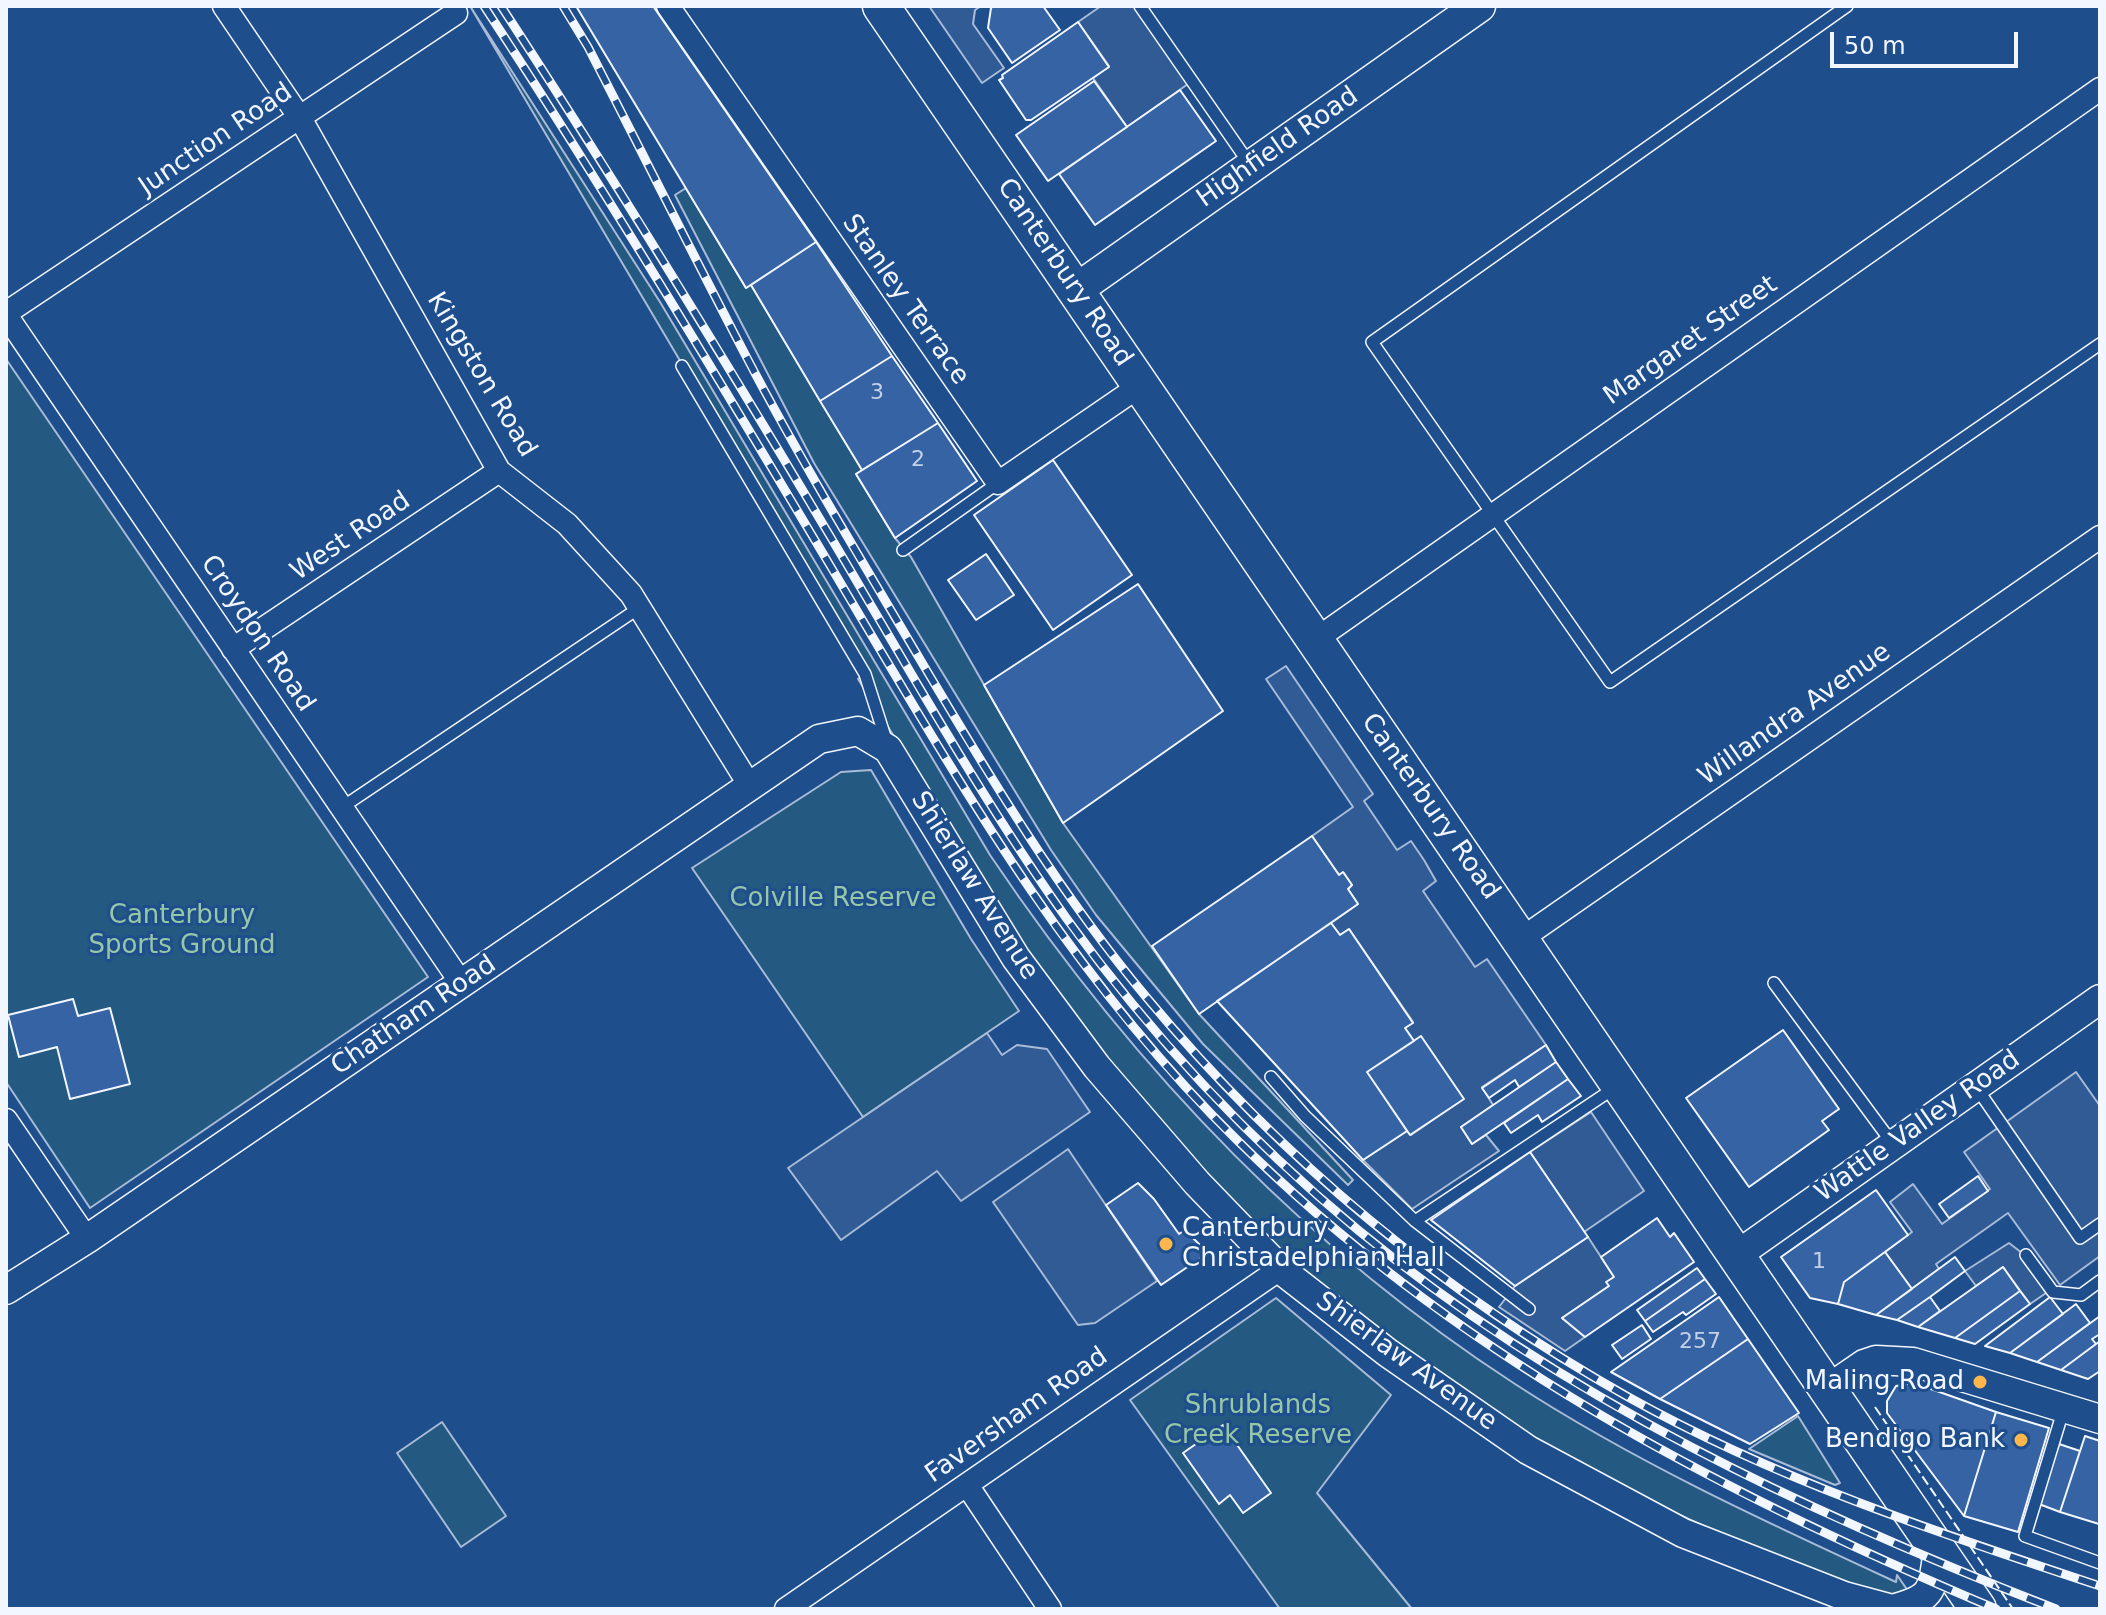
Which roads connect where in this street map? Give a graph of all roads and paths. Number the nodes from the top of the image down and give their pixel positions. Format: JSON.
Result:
{"nodes":[{"id":1,"x":224,"y":6,"type":"edge"},
{"id":2,"x":668,"y":6,"type":"edge"},
{"id":3,"x":881,"y":6,"type":"edge"},
{"id":4,"x":1140,"y":6,"type":"edge"},
{"id":5,"x":1479,"y":6,"type":"edge"},
{"id":6,"x":1847,"y":6,"type":"edge"},
{"id":7,"x":456,"y":13,"type":"dead end"},
{"id":8,"x":2100,"y":89,"type":"edge"},
{"id":9,"x":300,"y":118,"type":"junction"},
{"id":10,"x":1251,"y":166,"type":"junction"},
{"id":11,"x":1076,"y":290,"type":"junction"},
{"id":12,"x":6,"y":314,"type":"edge"},
{"id":13,"x":2100,"y":344,"type":"edge"},
{"id":14,"x":682,"y":366,"type":"dead end"},
{"id":15,"x":1141,"y":385,"type":"junction"},
{"id":16,"x":499,"y":471,"type":"junction"},
{"id":17,"x":998,"y":483,"type":"junction"},
{"id":18,"x":1494,"y":514,"type":"junction"},
{"id":19,"x":2100,"y":537,"type":"edge"},
{"id":20,"x":903,"y":550,"type":"dead end"},
{"id":21,"x":639,"y":608,"type":"junction"},
{"id":22,"x":1315,"y":640,"type":"junction"},
{"id":23,"x":233,"y":649,"type":"junction"},
{"id":24,"x":888,"y":749,"type":"junction"},
{"id":25,"x":750,"y":786,"type":"junction"},
{"id":26,"x":341,"y":808,"type":"junction"},
{"id":27,"x":1521,"y":939,"type":"junction"},
{"id":28,"x":1774,"y":983,"type":"dead end"},
{"id":29,"x":462,"y":984,"type":"junction"},
{"id":30,"x":2100,"y":999,"type":"edge"},
{"id":31,"x":1271,"y":1077,"type":"dead end"},
{"id":32,"x":1620,"y":1084,"type":"junction"},
{"id":33,"x":1975,"y":1087,"type":"junction"},
{"id":34,"x":6,"y":1120,"type":"edge"},
{"id":35,"x":1893,"y":1144,"type":"junction"},
{"id":36,"x":1415,"y":1221,"type":"junction"},
{"id":37,"x":2100,"y":1224,"type":"edge"},
{"id":38,"x":87,"y":1239,"type":"junction"},
{"id":39,"x":1737,"y":1255,"type":"junction"},
{"id":40,"x":2026,"y":1255,"type":"dead end"},
{"id":41,"x":1280,"y":1269,"type":"junction"},
{"id":42,"x":2100,"y":1281,"type":"edge"},
{"id":43,"x":6,"y":1290,"type":"edge"},
{"id":44,"x":1529,"y":1309,"type":"dead end"},
{"id":45,"x":1829,"y":1388,"type":"junction"},
{"id":46,"x":2064,"y":1408,"type":"junction"},
{"id":47,"x":2100,"y":1419,"type":"edge"},
{"id":48,"x":967,"y":1485,"type":"junction"},
{"id":49,"x":1938,"y":1550,"type":"junction"},
{"id":50,"x":2100,"y":1563,"type":"edge"},
{"id":51,"x":786,"y":1609,"type":"edge"},
{"id":52,"x":1050,"y":1609,"type":"edge"},
{"id":53,"x":1892,"y":1609,"type":"edge"},
{"id":54,"x":1978,"y":1609,"type":"edge"}],
"edges":[{"from":1,"to":9,"type":"street","name":"Kingston Road"},
{"from":2,"to":17,"type":"street","name":"Stanley Terrace"},
{"from":3,"to":11,"type":"main road","name":"Canterbury Road"},
{"from":4,"to":10,"type":"lane"},
{"from":5,"to":10,"type":"main road","name":"Highfield Road"},
{"from":6,"to":18,"type":"lane"},
{"from":7,"to":9,"type":"street","name":"Junction Road"},
{"from":8,"to":18,"type":"street","name":"Margaret Street"},
{"from":9,"to":12,"type":"street","name":"Junction Road"},
{"from":9,"to":16,"type":"street","name":"Kingston Road"},
{"from":10,"to":11,"type":"main road","name":"Highfield Road"},
{"from":11,"to":15,"type":"main road","name":"Canterbury Road"},
{"from":12,"to":23,"type":"street","name":"Croydon Road"},
{"from":13,"to":18,"type":"lane"},
{"from":14,"to":24,"type":"lane"},
{"from":15,"to":17,"type":"street"},
{"from":15,"to":22,"type":"main road","name":"Canterbury Road"},
{"from":16,"to":21,"type":"street","name":"Kingston Road"},
{"from":16,"to":23,"type":"street","name":"West Road"},
{"from":17,"to":20,"type":"lane"},
{"from":18,"to":22,"type":"street","name":"Margaret Street"},
{"from":19,"to":27,"type":"street","name":"Willandra Avenue"},
{"from":21,"to":25,"type":"street","name":"Kingston Road"},
{"from":21,"to":26,"type":"lane"},
{"from":22,"to":27,"type":"main road","name":"Canterbury Road"},
{"from":23,"to":26,"type":"street","name":"Croydon Road"},
{"from":24,"to":25,"type":"street","name":"Chatham Road"},
{"from":24,"to":41,"type":"street","name":"Shierlaw Avenue"},
{"from":25,"to":29,"type":"street","name":"Chatham Road"},
{"from":26,"to":29,"type":"street","name":"Croydon Road"},
{"from":27,"to":32,"type":"main road","name":"Canterbury Road"},
{"from":28,"to":35,"type":"lane"},
{"from":29,"to":38,"type":"street","name":"Chatham Road"},
{"from":30,"to":33,"type":"street","name":"Wattle Valley Road"},
{"from":31,"to":36,"type":"lane"},
{"from":32,"to":36,"type":"lane"},
{"from":32,"to":39,"type":"main road","name":"Canterbury Road"},
{"from":33,"to":35,"type":"street","name":"Wattle Valley Road"},
{"from":33,"to":37,"type":"lane"},
{"from":34,"to":38,"type":"street"},
{"from":35,"to":39,"type":"street","name":"Wattle Valley Road"},
{"from":36,"to":44,"type":"lane"},
{"from":38,"to":43,"type":"street","name":"Chatham Road"},
{"from":39,"to":45,"type":"main road","name":"Canterbury Road"},
{"from":40,"to":42,"type":"lane"},
{"from":41,"to":48,"type":"street","name":"Faversham Road"},
{"from":41,"to":53,"type":"street","name":"Shierlaw Avenue"},
{"from":45,"to":46,"type":"street"},
{"from":45,"to":49,"type":"main road","name":"Canterbury Road"},
{"from":46,"to":47,"type":"street"},
{"from":46,"to":50,"type":"lane"},
{"from":48,"to":51,"type":"street","name":"Faversham Road"},
{"from":48,"to":52,"type":"street"},
{"from":49,"to":53,"type":"street","name":"Shierlaw Avenue"},
{"from":49,"to":54,"type":"main road","name":"Canterbury Road"}]}
